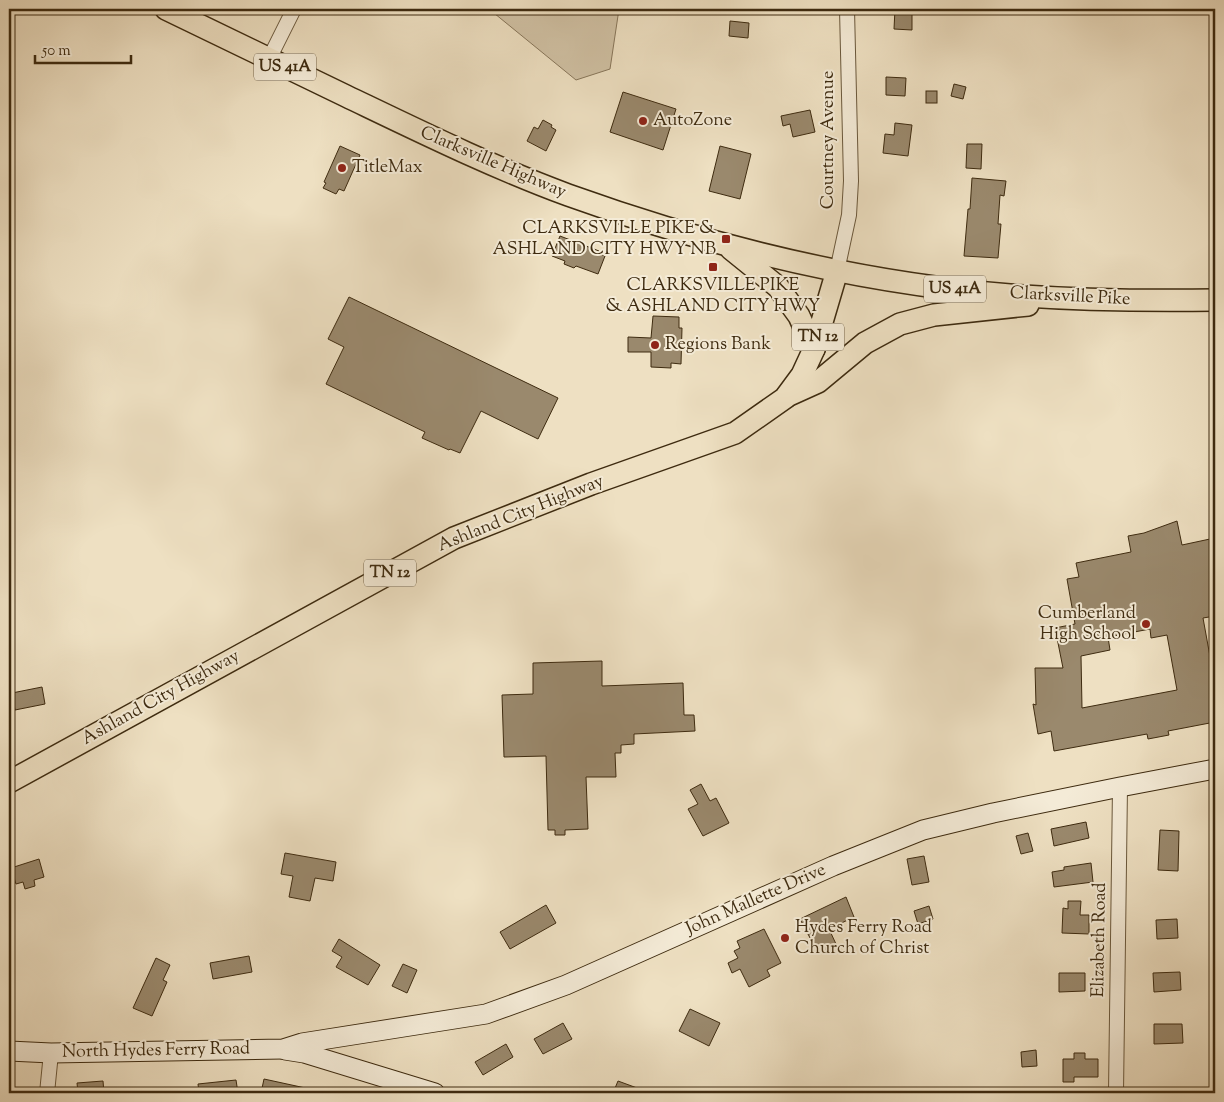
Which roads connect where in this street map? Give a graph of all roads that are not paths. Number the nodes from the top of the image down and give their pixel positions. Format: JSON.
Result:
{"nodes":[{"id":1,"x":166,"y":9,"type":"edge"},
{"id":2,"x":294,"y":9,"type":"edge"},
{"id":3,"x":847,"y":9,"type":"edge"},
{"id":4,"x":269,"y":59,"type":"junction"},
{"id":5,"x":725,"y":244,"type":"junction"},
{"id":6,"x":837,"y":271,"type":"junction"},
{"id":7,"x":1073,"y":298,"type":"junction"},
{"id":8,"x":1215,"y":300,"type":"edge"},
{"id":9,"x":814,"y":349,"type":"junction"},
{"id":10,"x":785,"y":398,"type":"junction"},
{"id":11,"x":1215,"y":769,"type":"edge"},
{"id":12,"x":9,"y":782,"type":"edge"},
{"id":13,"x":1120,"y":787,"type":"junction"},
{"id":14,"x":302,"y":1043,"type":"joint"},
{"id":15,"x":283,"y":1049,"type":"junction"},
{"id":16,"x":9,"y":1051,"type":"edge"},
{"id":17,"x":51,"y":1053,"type":"junction"},
{"id":18,"x":47,"y":1093,"type":"edge"},
{"id":19,"x":435,"y":1093,"type":"edge"},
{"id":20,"x":1116,"y":1093,"type":"edge"}],
"edges":[{"from":1,"to":4,"type":"main road","name":"Clarksville Highway","number":"US 41A"},
{"from":2,"to":4,"type":"street"},
{"from":3,"to":6,"type":"street","name":"Courtney Avenue"},
{"from":4,"to":5,"type":"main road","name":"Clarksville Highway","number":"US 41A"},
{"from":5,"to":6,"type":"main road","name":"Clarksville Highway","number":"US 41A"},
{"from":5,"to":9,"type":"main road"},
{"from":6,"to":7,"type":"main road","name":"Clarksville Pike","number":"US 41A"},
{"from":6,"to":9,"type":"main road","name":"Ashland City Highway","number":"TN 12"},
{"from":7,"to":8,"type":"main road","name":"Clarksville Pike","number":"US 41A"},
{"from":7,"to":10,"type":"main road"},
{"from":9,"to":10,"type":"main road","name":"Ashland City Highway","number":"TN 12"},
{"from":10,"to":12,"type":"main road","name":"Ashland City Highway","number":"TN 12"},
{"from":11,"to":13,"type":"street","name":"John Mallette Drive"},
{"from":13,"to":14,"type":"street","name":"John Mallette Drive"},
{"from":13,"to":20,"type":"street","name":"Elizabeth Road"},
{"from":14,"to":15,"type":"street","name":"North Hydes Ferry Road"},
{"from":15,"to":17,"type":"street","name":"North Hydes Ferry Road"},
{"from":15,"to":19,"type":"street"},
{"from":16,"to":17,"type":"street","name":"North Hydes Ferry Road"},
{"from":17,"to":18,"type":"street"}]}
